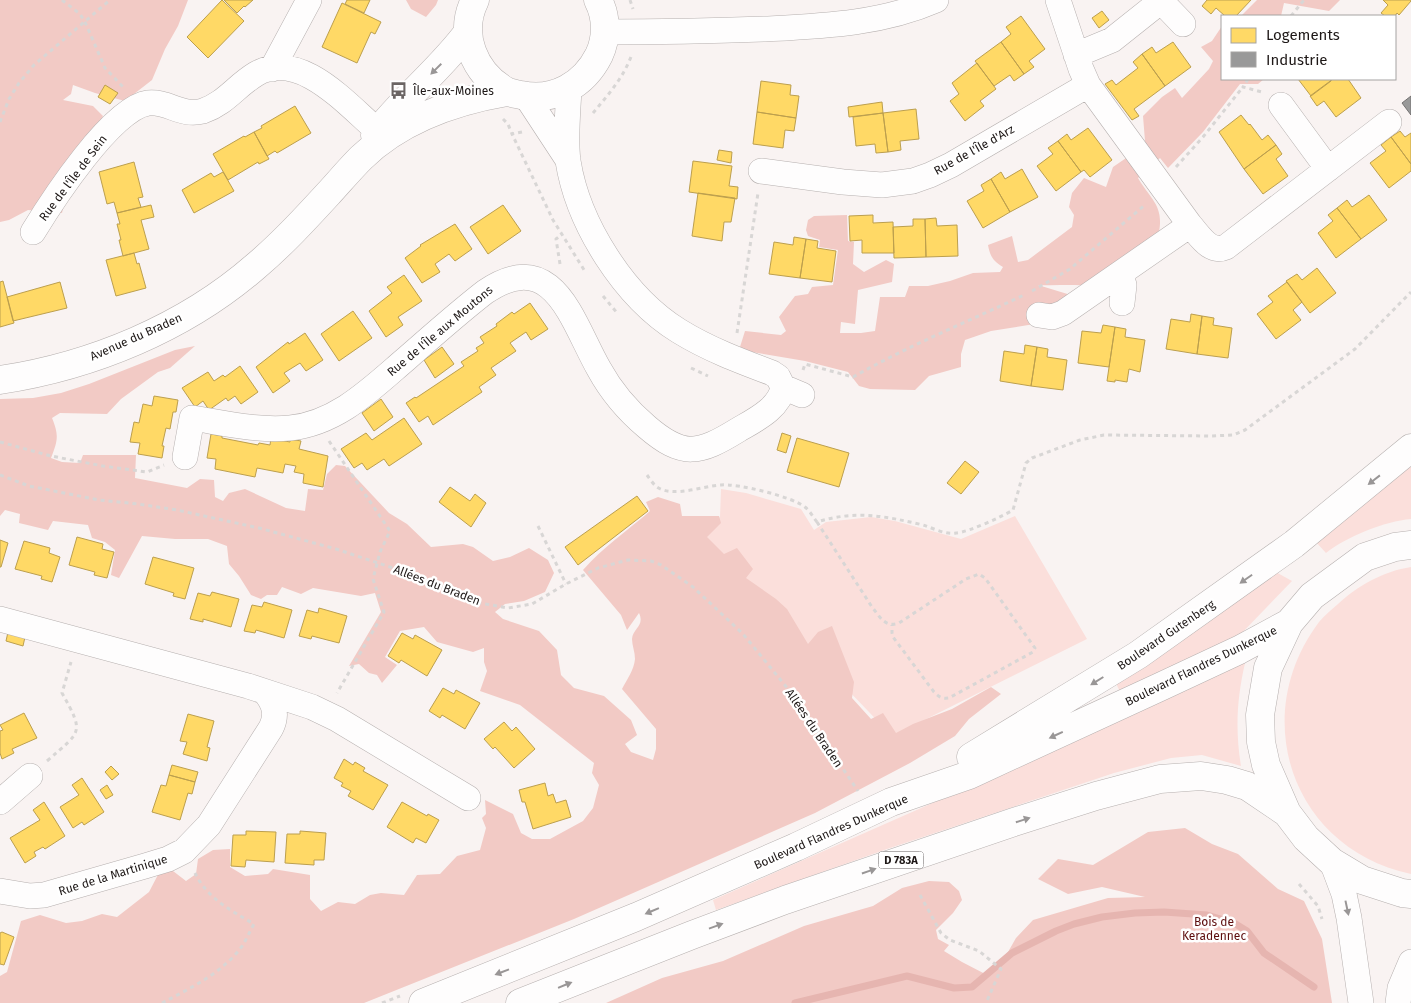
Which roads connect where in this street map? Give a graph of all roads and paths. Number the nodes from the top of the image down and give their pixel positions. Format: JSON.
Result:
{"nodes":[{"id":1,"x":62,"y":0,"type":"edge"},
{"id":2,"x":110,"y":0,"type":"edge"},
{"id":3,"x":309,"y":0,"type":"edge"},
{"id":4,"x":475,"y":0,"type":"edge"},
{"id":5,"x":598,"y":0,"type":"edge"},
{"id":6,"x":936,"y":0,"type":"edge"},
{"id":7,"x":1058,"y":0,"type":"edge"},
{"id":8,"x":1304,"y":0,"type":"edge"},
{"id":9,"x":1139,"y":7,"type":"edge"},
{"id":10,"x":1292,"y":15,"type":"edge"},
{"id":11,"x":85,"y":22,"type":"junction"},
{"id":12,"x":1183,"y":24,"type":"dead end"},
{"id":13,"x":468,"y":32,"type":"junction"},
{"id":14,"x":605,"y":32,"type":"junction"},
{"id":15,"x":1076,"y":55,"type":"junction"},
{"id":16,"x":272,"y":69,"type":"junction"},
{"id":17,"x":1088,"y":85,"type":"junction"},
{"id":18,"x":1243,"y":87,"type":"dead end"},
{"id":19,"x":569,"y":89,"type":"junction"},
{"id":20,"x":517,"y":94,"type":"junction"},
{"id":21,"x":1281,"y":104,"type":"dead end"},
{"id":22,"x":138,"y":106,"type":"junction"},
{"id":23,"x":0,"y":120,"type":"edge"},
{"id":24,"x":1389,"y":122,"type":"dead end"},
{"id":25,"x":378,"y":132,"type":"junction"},
{"id":26,"x":362,"y":157,"type":"junction"},
{"id":27,"x":568,"y":160,"type":"junction"},
{"id":28,"x":1328,"y":169,"type":"junction"},
{"id":29,"x":761,"y":171,"type":"joint"},
{"id":30,"x":1163,"y":187,"type":"junction"},
{"id":31,"x":1190,"y":225,"type":"junction"},
{"id":32,"x":33,"y":232,"type":"dead end"},
{"id":33,"x":1120,"y":274,"type":"junction"},
{"id":34,"x":1411,"y":292,"type":"edge"},
{"id":35,"x":1122,"y":303,"type":"dead end"},
{"id":36,"x":1040,"y":315,"type":"dead end"},
{"id":37,"x":734,"y":358,"type":"junction"},
{"id":38,"x":0,"y":380,"type":"edge"},
{"id":39,"x":794,"y":391,"type":"junction"},
{"id":40,"x":316,"y":423,"type":"junction"},
{"id":41,"x":0,"y":442,"type":"edge"},
{"id":42,"x":1411,"y":448,"type":"edge"},
{"id":43,"x":185,"y":457,"type":"joint"},
{"id":44,"x":0,"y":474,"type":"edge"},
{"id":45,"x":647,"y":475,"type":"dead end"},
{"id":46,"x":817,"y":522,"type":"junction"},
{"id":47,"x":538,"y":526,"type":"dead end"},
{"id":48,"x":1411,"y":545,"type":"edge"},
{"id":49,"x":377,"y":562,"type":"junction"},
{"id":50,"x":566,"y":584,"type":"junction"},
{"id":51,"x":0,"y":619,"type":"edge"},
{"id":52,"x":1289,"y":623,"type":"junction"},
{"id":53,"x":892,"y":625,"type":"junction"},
{"id":54,"x":67,"y":638,"type":"junction"},
{"id":55,"x":265,"y":692,"type":"junction"},
{"id":56,"x":326,"y":713,"type":"junction"},
{"id":57,"x":30,"y":776,"type":"joint"},
{"id":58,"x":858,"y":792,"type":"dead end"},
{"id":59,"x":468,"y":798,"type":"dead end"},
{"id":60,"x":904,"y":798,"type":"junction"},
{"id":61,"x":0,"y":802,"type":"edge"},
{"id":62,"x":1287,"y":813,"type":"junction"},
{"id":63,"x":184,"y":851,"type":"junction"},
{"id":64,"x":1332,"y":862,"type":"junction"},
{"id":65,"x":1299,"y":884,"type":"dead end"},
{"id":66,"x":0,"y":891,"type":"edge"},
{"id":67,"x":1411,"y":894,"type":"edge"},
{"id":68,"x":920,"y":895,"type":"dead end"},
{"id":69,"x":1324,"y":924,"type":"dead end"},
{"id":70,"x":1411,"y":962,"type":"edge"},
{"id":71,"x":412,"y":999,"type":"edge"},
{"id":72,"x":162,"y":1003,"type":"edge"},
{"id":73,"x":382,"y":1003,"type":"edge"},
{"id":74,"x":520,"y":1003,"type":"edge"},
{"id":75,"x":986,"y":1003,"type":"edge"},
{"id":76,"x":1362,"y":1003,"type":"edge"},
{"id":77,"x":1398,"y":1003,"type":"edge"}],
"edges":[{"from":1,"to":11,"type":"path"},
{"from":2,"to":11,"type":"path"},
{"from":3,"to":16,"type":"street"},
{"from":4,"to":13,"type":"main road"},
{"from":5,"to":14,"type":"main road"},
{"from":6,"to":14,"type":"street"},
{"from":7,"to":15,"type":"street"},
{"from":8,"to":10,"type":"path"},
{"from":9,"to":12,"type":"street"},
{"from":9,"to":15,"type":"street"},
{"from":11,"to":22,"type":"path"},
{"from":11,"to":23,"type":"path"},
{"from":13,"to":20,"type":"main road"},
{"from":13,"to":25,"type":"main road","name":"Avenue du Braden","one_way":true},
{"from":14,"to":19,"type":"main road"},
{"from":15,"to":17,"type":"street"},
{"from":16,"to":22,"type":"street"},
{"from":16,"to":25,"type":"street"},
{"from":17,"to":29,"type":"street","name":"Rue de l'Île d'Arz"},
{"from":17,"to":30,"type":"street"},
{"from":18,"to":30,"type":"path"},
{"from":19,"to":20,"type":"main road","name":"Avenue du Braden"},
{"from":19,"to":27,"type":"street"},
{"from":20,"to":26,"type":"main road","name":"Avenue du Braden"},
{"from":20,"to":27,"type":"street"},
{"from":21,"to":28,"type":"street"},
{"from":22,"to":32,"type":"street","name":"Rue de l'Île de Sein"},
{"from":24,"to":28,"type":"street"},
{"from":25,"to":26,"type":"main road","name":"Avenue du Braden"},
{"from":26,"to":38,"type":"main road","name":"Avenue du Braden"},
{"from":27,"to":37,"type":"street"},
{"from":28,"to":31,"type":"street"},
{"from":29,"to":37,"type":"path"},
{"from":30,"to":31,"type":"street"},
{"from":30,"to":39,"type":"path"},
{"from":31,"to":33,"type":"street"},
{"from":33,"to":35,"type":"street"},
{"from":33,"to":36,"type":"street"},
{"from":34,"to":46,"type":"path"},
{"from":37,"to":39,"type":"street"},
{"from":39,"to":40,"type":"street","name":"Rue de l'Île aux Moutons"},
{"from":40,"to":43,"type":"street","name":"Rue de l'Île aux Moutons"},
{"from":40,"to":49,"type":"path"},
{"from":41,"to":43,"type":"path"},
{"from":42,"to":60,"type":"main road","name":"Boulevard Gutenberg","one_way":true},
{"from":44,"to":49,"type":"path","name":"Allées du Braden"},
{"from":45,"to":46,"type":"path"},
{"from":46,"to":53,"type":"path"},
{"from":47,"to":50,"type":"path"},
{"from":48,"to":52,"type":"main road"},
{"from":49,"to":50,"type":"path","name":"Allées du Braden"},
{"from":49,"to":56,"type":"path"},
{"from":50,"to":58,"type":"path","name":"Allées du Braden"},
{"from":51,"to":54,"type":"street"},
{"from":52,"to":60,"type":"main road","name":"Boulevard Flandres Dunkerque","one_way":true},
{"from":52,"to":62,"type":"main road"},
{"from":53,"to":53,"type":"path"},
{"from":54,"to":55,"type":"street"},
{"from":54,"to":57,"type":"path"},
{"from":55,"to":56,"type":"street"},
{"from":55,"to":63,"type":"street","name":"Rue de la Martinique"},
{"from":56,"to":59,"type":"street"},
{"from":57,"to":61,"type":"street"},
{"from":60,"to":71,"type":"main road","name":"Boulevard Flandres Dunkerque","one_way":true},
{"from":62,"to":64,"type":"main road"},
{"from":74,"to":62,"type":"main road","number":"D 783A","one_way":true},
{"from":63,"to":66,"type":"street","name":"Rue de la Martinique"},
{"from":63,"to":72,"type":"path"},
{"from":64,"to":67,"type":"main road"},
{"from":64,"to":76,"type":"street","one_way":true},
{"from":65,"to":69,"type":"path"},
{"from":68,"to":75,"type":"path"},
{"from":70,"to":77,"type":"street"},
{"from":71,"to":73,"type":"path"}]}
